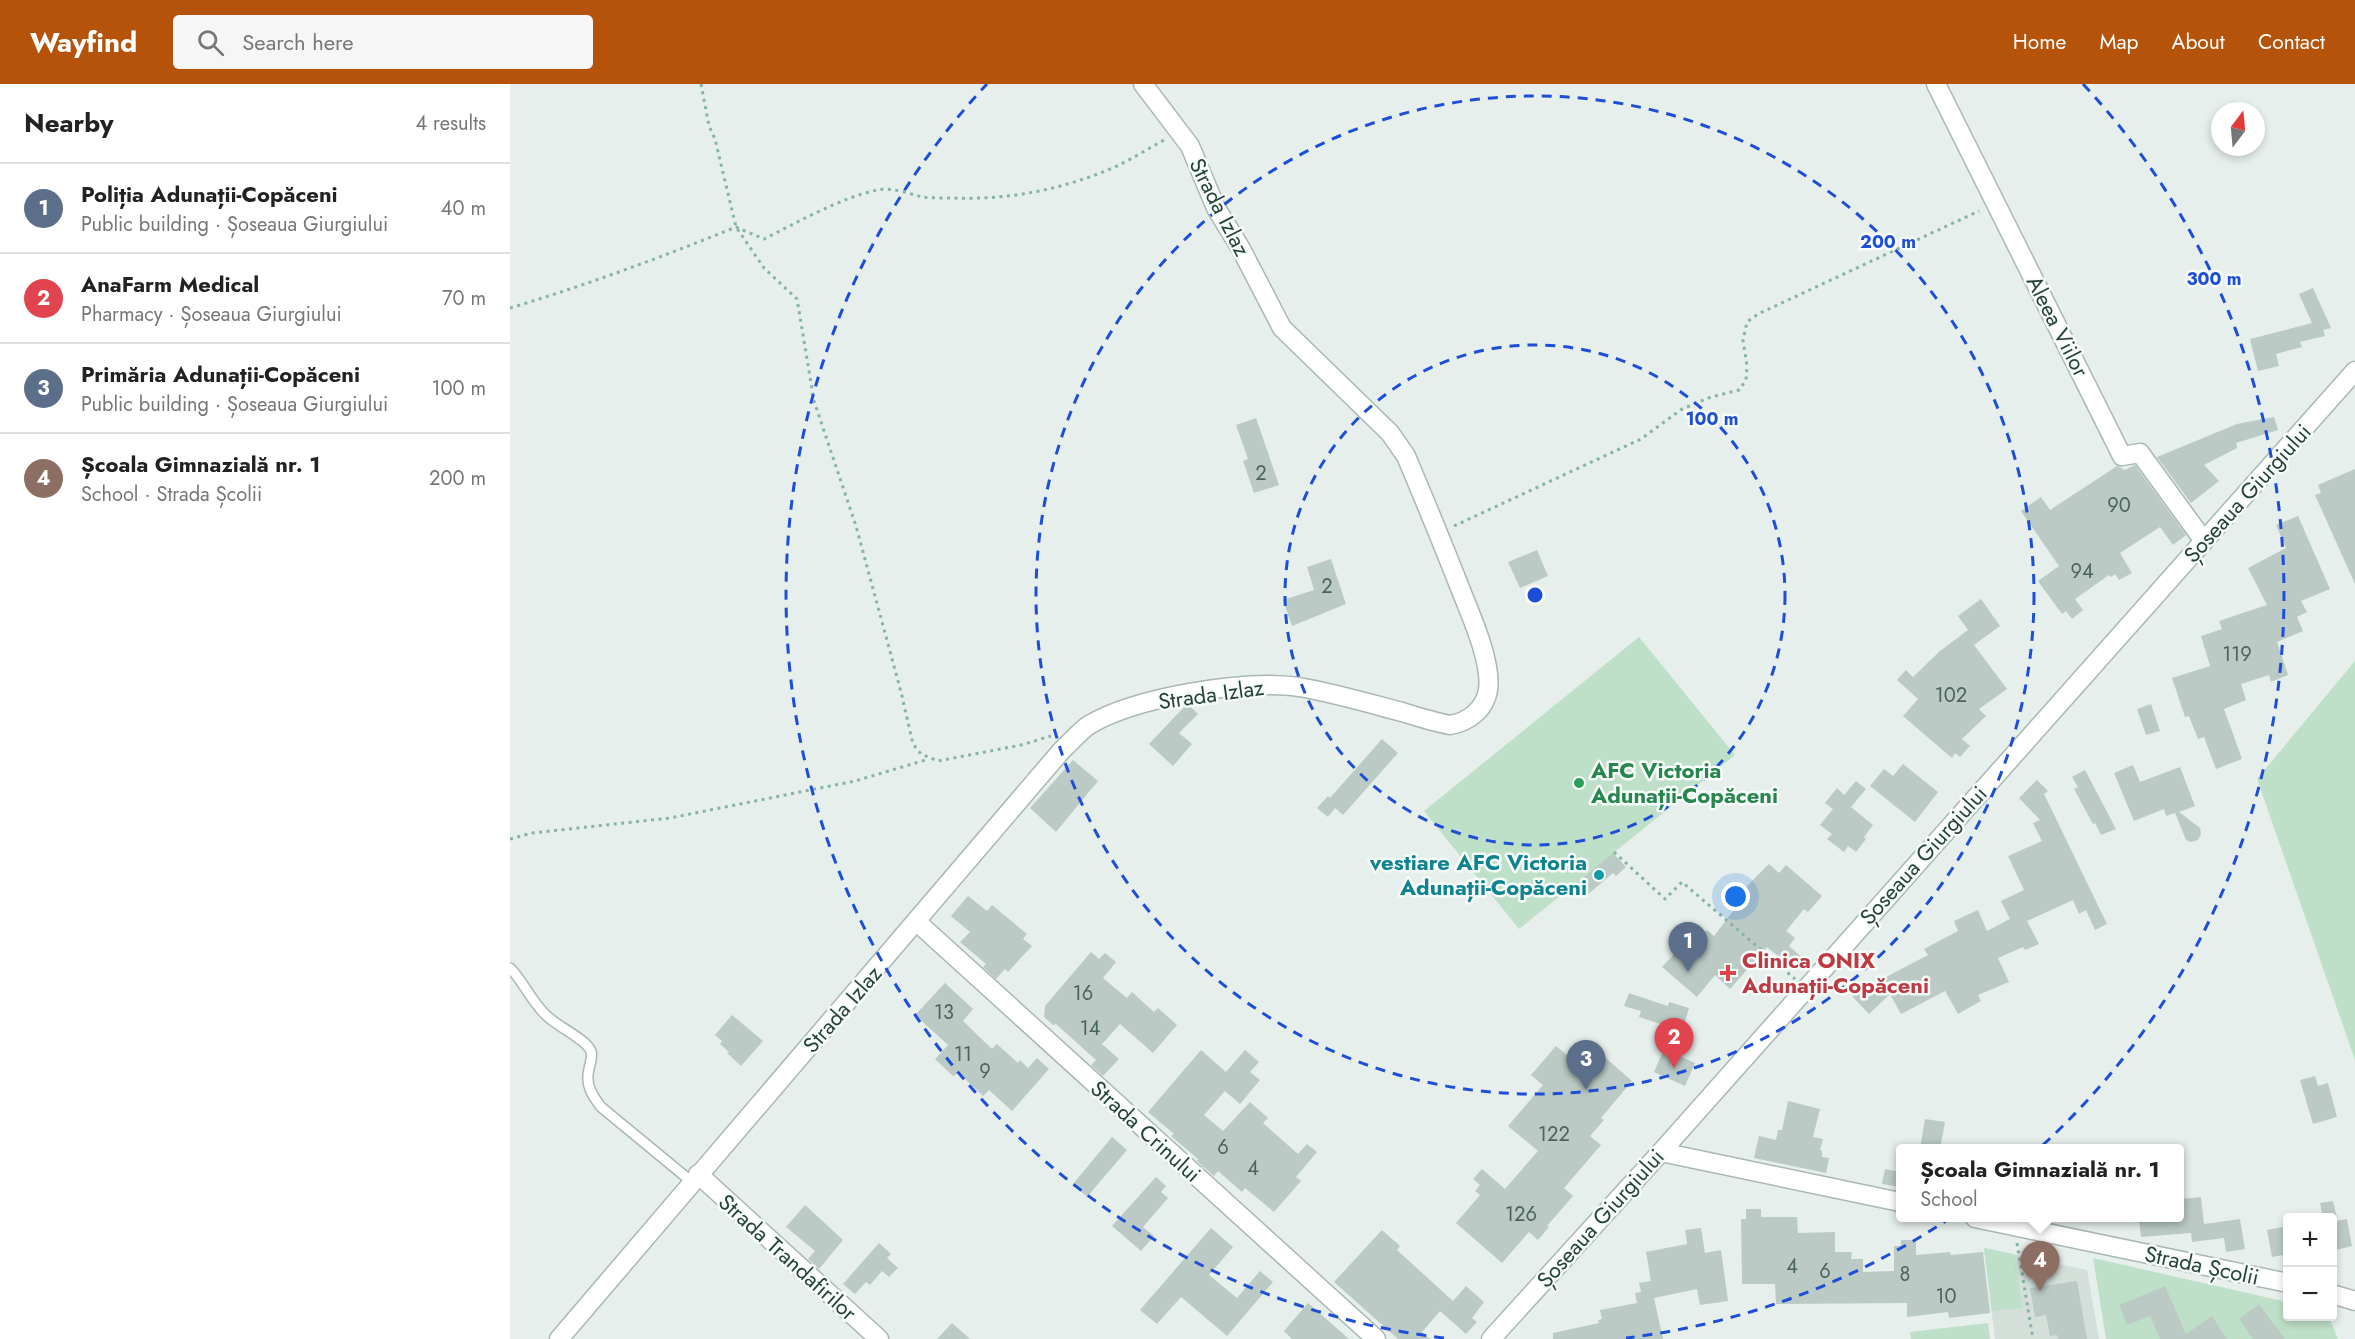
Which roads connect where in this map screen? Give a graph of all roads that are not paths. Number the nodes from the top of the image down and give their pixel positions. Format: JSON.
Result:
{"nodes":[{"id":1,"x":1143,"y":84,"type":"edge"},
{"id":2,"x":1936,"y":84,"type":"edge"},
{"id":3,"x":2355,"y":371,"type":"edge"},
{"id":4,"x":2204,"y":540,"type":"junction"},
{"id":5,"x":917,"y":922,"type":"junction"},
{"id":6,"x":510,"y":968,"type":"edge"},
{"id":7,"x":1661,"y":1152,"type":"junction"},
{"id":8,"x":695,"y":1178,"type":"junction"},
{"id":9,"x":1896,"y":1201,"type":"edge"},
{"id":10,"x":1994,"y":1222,"type":"edge"},
{"id":11,"x":2283,"y":1282,"type":"edge"},
{"id":12,"x":2337,"y":1296,"type":"edge"},
{"id":13,"x":2355,"y":1301,"type":"edge"},
{"id":14,"x":559,"y":1339,"type":"edge"},
{"id":15,"x":879,"y":1339,"type":"edge"},
{"id":16,"x":1376,"y":1339,"type":"edge"},
{"id":17,"x":1491,"y":1339,"type":"edge"}],
"edges":[{"from":1,"to":5,"type":"street","name":"Strada Izlaz"},
{"from":2,"to":4,"type":"street","name":"Aleea Viilor"},
{"from":3,"to":4,"type":"street","name":"Șoseaua Giurgiului"},
{"from":4,"to":7,"type":"street","name":"Șoseaua Giurgiului"},
{"from":5,"to":8,"type":"street","name":"Strada Izlaz"},
{"from":5,"to":16,"type":"street","name":"Strada Crinului"},
{"from":6,"to":8,"type":"lane","name":"Strada Trandafirilor"},
{"from":7,"to":9,"type":"street"},
{"from":7,"to":17,"type":"street","name":"Șoseaua Giurgiului"},
{"from":8,"to":14,"type":"street","name":"Strada Izlaz"},
{"from":8,"to":15,"type":"street","name":"Strada Trandafirilor"},
{"from":10,"to":11,"type":"street","name":"Strada Școlii"},
{"from":12,"to":13,"type":"street"}]}
